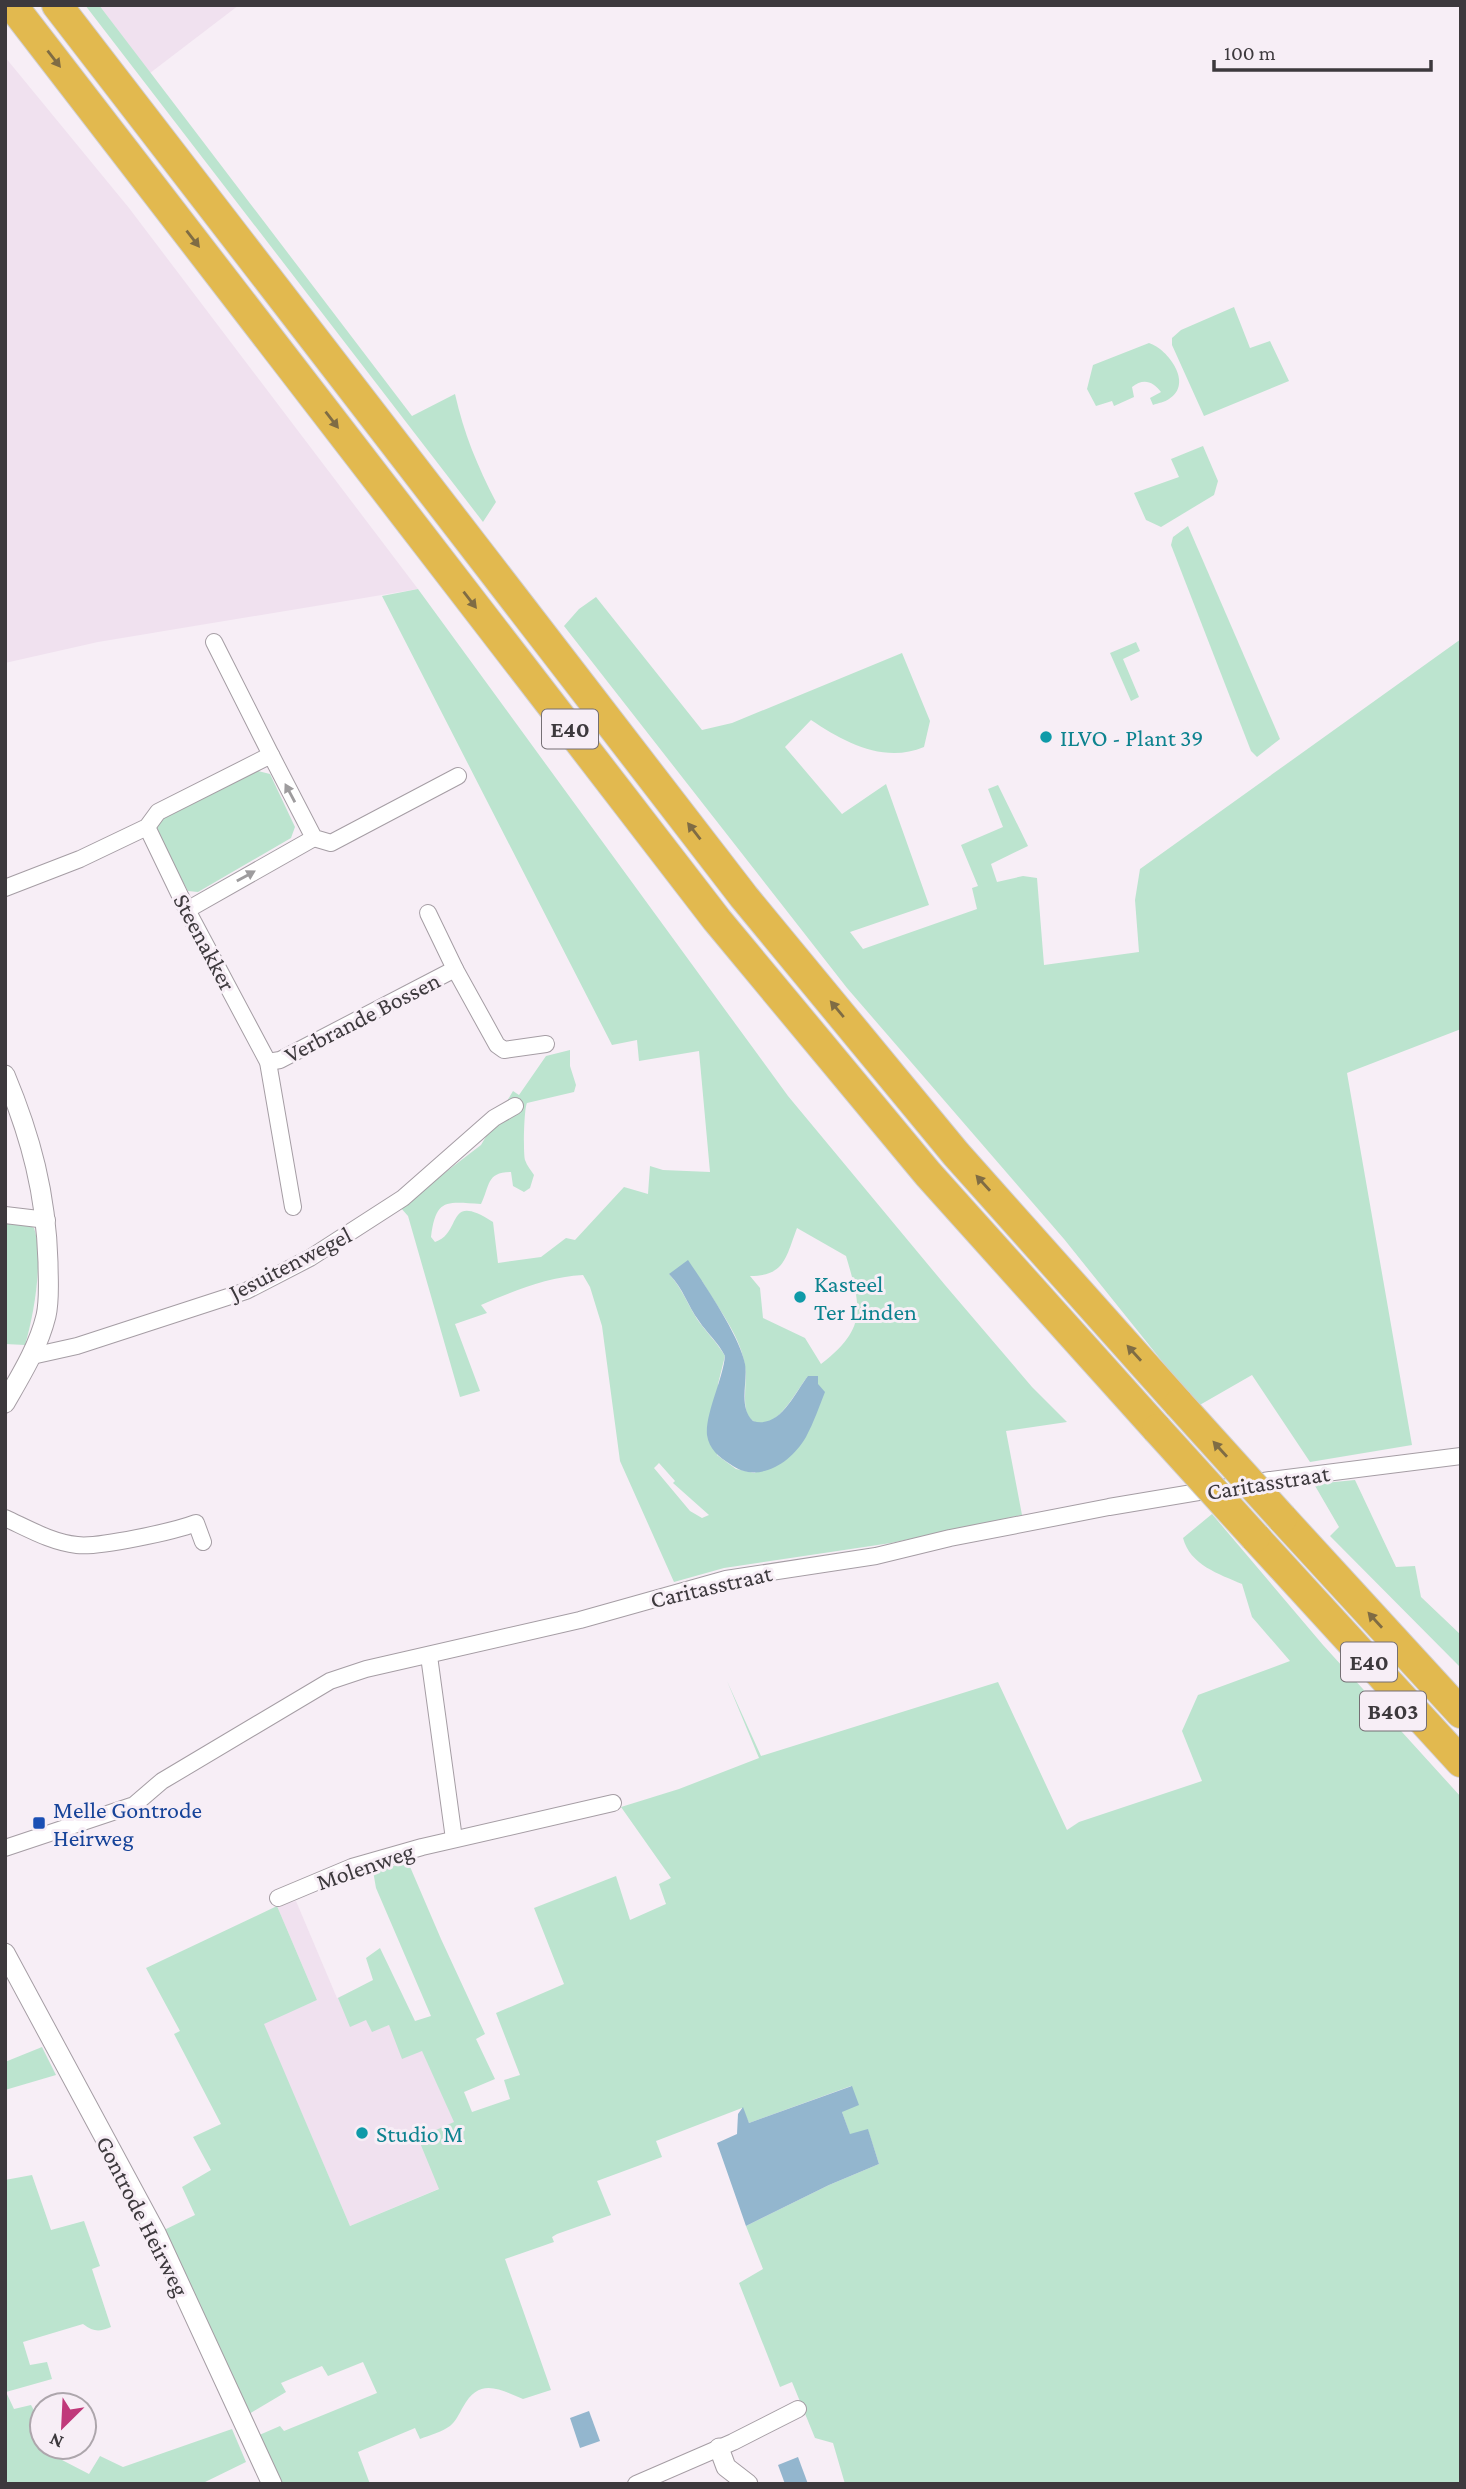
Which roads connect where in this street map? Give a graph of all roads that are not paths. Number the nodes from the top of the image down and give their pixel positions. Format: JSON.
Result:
{"nodes":[{"id":1,"x":12,"y":5,"type":"edge"},
{"id":2,"x":57,"y":5,"type":"edge"},
{"id":3,"x":214,"y":642,"type":"dead end"},
{"id":4,"x":271,"y":755,"type":"junction"},
{"id":5,"x":458,"y":776,"type":"dead end"},
{"id":6,"x":146,"y":827,"type":"junction"},
{"id":7,"x":314,"y":838,"type":"junction"},
{"id":8,"x":5,"y":888,"type":"edge"},
{"id":9,"x":187,"y":910,"type":"junction"},
{"id":10,"x":428,"y":913,"type":"dead end"},
{"id":11,"x":455,"y":969,"type":"junction"},
{"id":12,"x":546,"y":1044,"type":"dead end"},
{"id":13,"x":268,"y":1062,"type":"junction"},
{"id":14,"x":5,"y":1075,"type":"edge"},
{"id":15,"x":515,"y":1106,"type":"dead end"},
{"id":16,"x":293,"y":1207,"type":"dead end"},
{"id":17,"x":5,"y":1215,"type":"edge"},
{"id":18,"x":47,"y":1220,"type":"junction"},
{"id":19,"x":32,"y":1356,"type":"junction"},
{"id":20,"x":5,"y":1403,"type":"edge"},
{"id":21,"x":1461,"y":1456,"type":"edge"},
{"id":22,"x":5,"y":1518,"type":"edge"},
{"id":23,"x":203,"y":1542,"type":"dead end"},
{"id":24,"x":1277,"y":1562,"type":"junction"},
{"id":25,"x":429,"y":1656,"type":"junction"},
{"id":26,"x":1461,"y":1713,"type":"edge"},
{"id":27,"x":1461,"y":1762,"type":"edge"},
{"id":28,"x":1461,"y":1786,"type":"edge"},
{"id":29,"x":613,"y":1803,"type":"dead end"},
{"id":30,"x":454,"y":1839,"type":"junction"},
{"id":31,"x":5,"y":1848,"type":"edge"},
{"id":32,"x":278,"y":1898,"type":"dead end"},
{"id":33,"x":5,"y":1953,"type":"edge"},
{"id":34,"x":798,"y":2409,"type":"dead end"},
{"id":35,"x":719,"y":2448,"type":"junction"},
{"id":36,"x":272,"y":2484,"type":"edge"},
{"id":37,"x":636,"y":2484,"type":"edge"},
{"id":38,"x":748,"y":2484,"type":"edge"}],
"edges":[{"from":1,"to":24,"type":"highway","number":"E40","one_way":true,"bridge":true},
{"from":26,"to":2,"type":"highway","number":"E40","one_way":true,"bridge":true},
{"from":3,"to":4,"type":"street"},
{"from":4,"to":6,"type":"street"},
{"from":7,"to":4,"type":"street","one_way":true},
{"from":5,"to":7,"type":"street"},
{"from":6,"to":8,"type":"street"},
{"from":6,"to":9,"type":"street","name":"Steenakker"},
{"from":9,"to":7,"type":"street","one_way":true},
{"from":9,"to":13,"type":"street","name":"Steenakker"},
{"from":10,"to":11,"type":"street","name":"Verbrande Bossen"},
{"from":11,"to":12,"type":"street","name":"Verbrande Bossen"},
{"from":11,"to":13,"type":"street","name":"Verbrande Bossen"},
{"from":13,"to":16,"type":"street","name":"Steenakker"},
{"from":14,"to":18,"type":"street"},
{"from":15,"to":19,"type":"street","name":"Jesuitenwegel"},
{"from":17,"to":18,"type":"street"},
{"from":18,"to":19,"type":"street"},
{"from":19,"to":20,"type":"street"},
{"from":21,"to":25,"type":"street","name":"Caritasstraat"},
{"from":22,"to":23,"type":"street"},
{"from":24,"to":27,"type":"highway","number":"E40"},
{"from":24,"to":28,"type":"highway","number":"B403"},
{"from":25,"to":30,"type":"street"},
{"from":25,"to":31,"type":"street","name":"Caritasstraat"},
{"from":29,"to":30,"type":"street","name":"Molenweg"},
{"from":30,"to":32,"type":"street","name":"Molenweg"},
{"from":33,"to":36,"type":"street","name":"Gontrode Heirweg"},
{"from":34,"to":35,"type":"street"},
{"from":35,"to":37,"type":"street"},
{"from":35,"to":38,"type":"street"}]}
